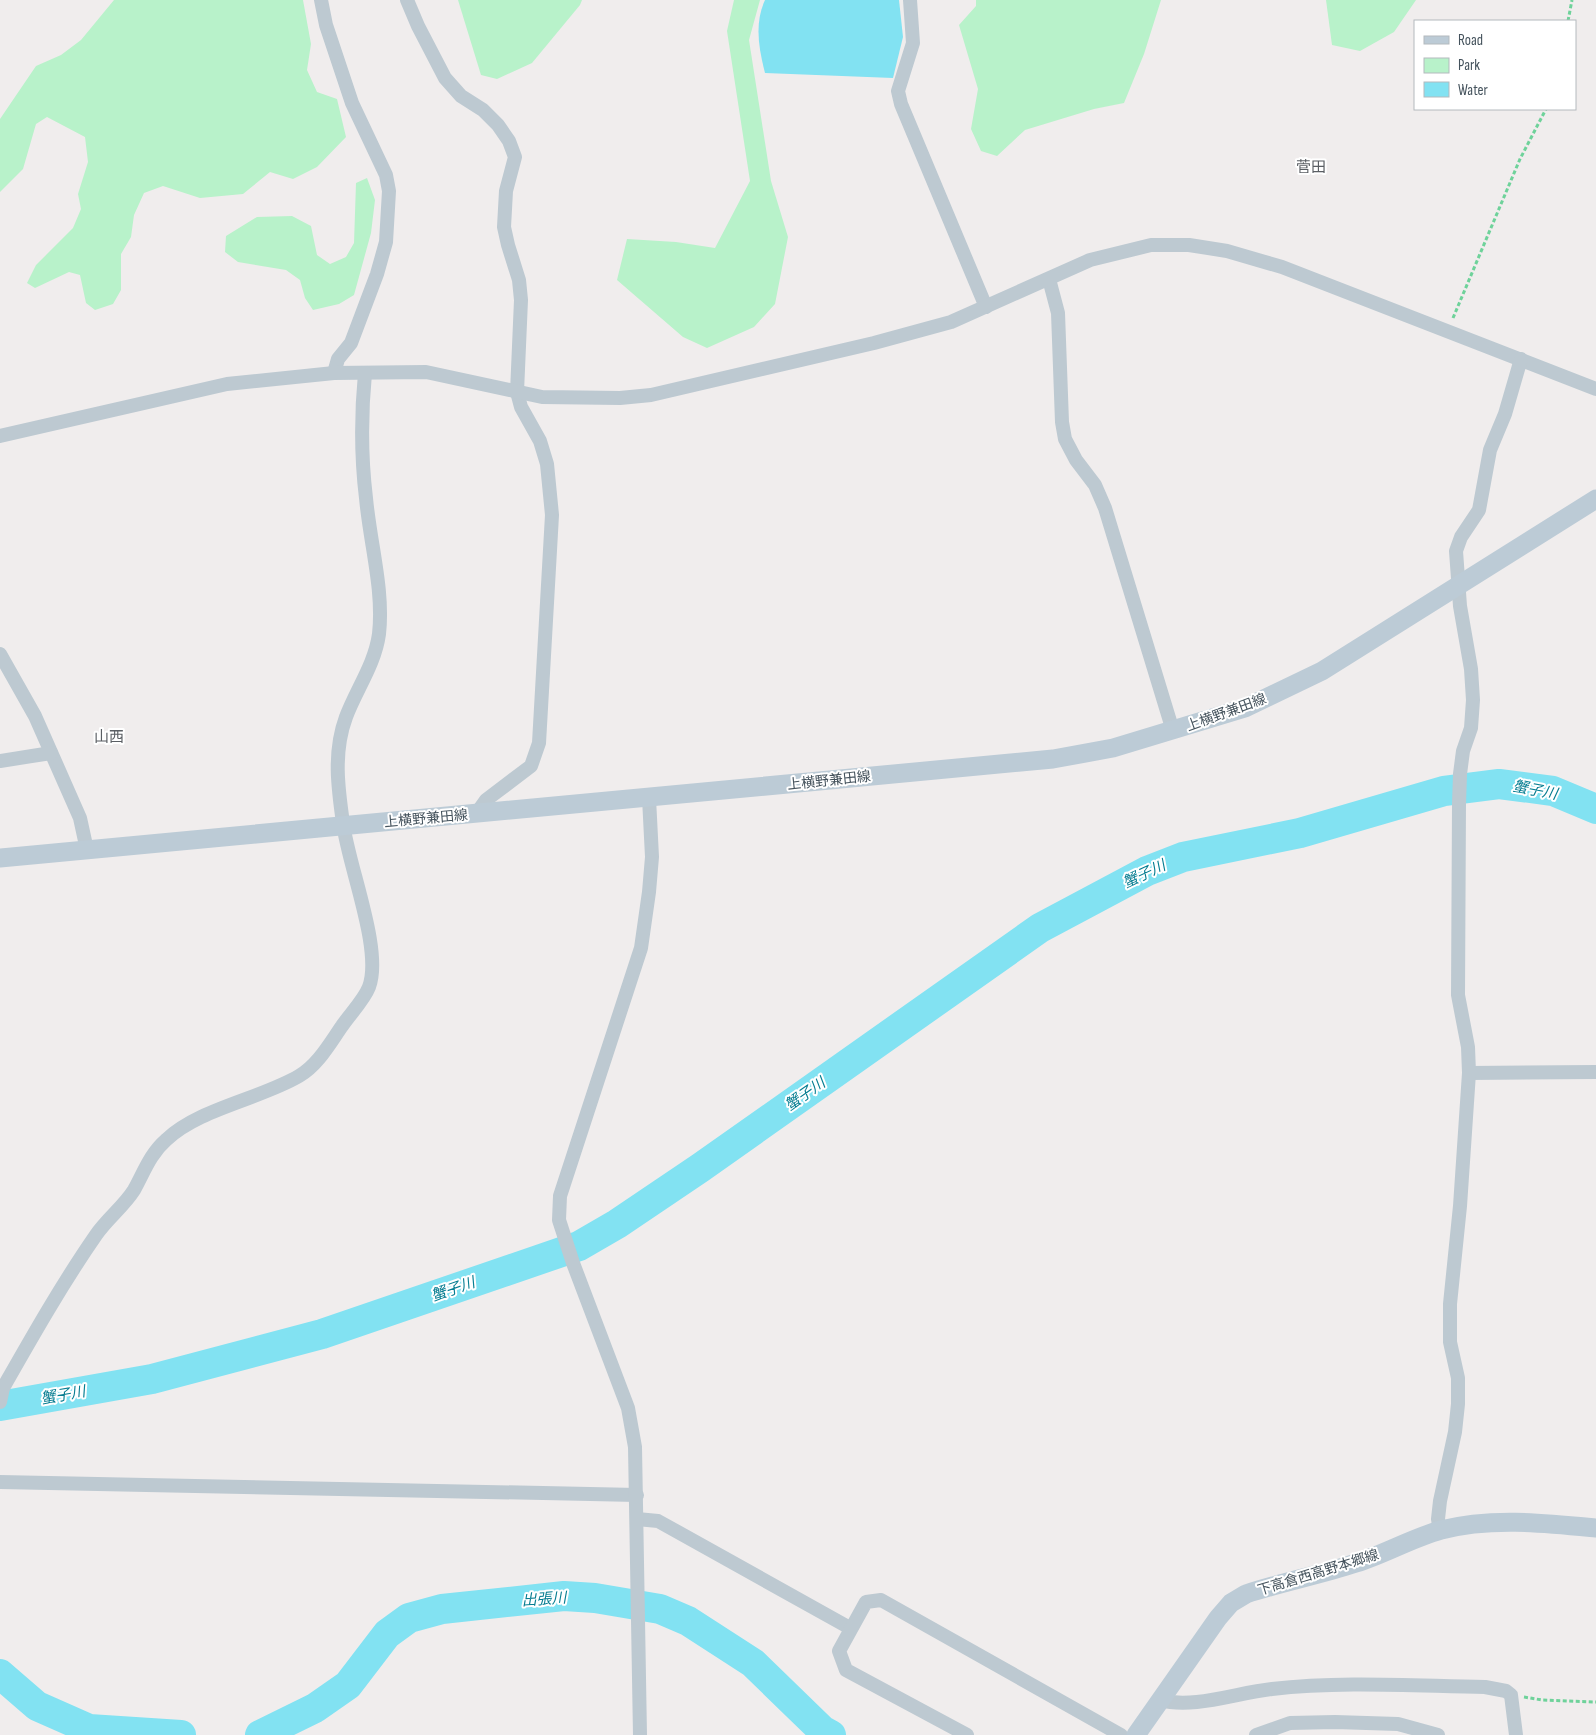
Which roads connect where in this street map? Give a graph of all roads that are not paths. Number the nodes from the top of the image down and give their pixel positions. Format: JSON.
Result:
{"nodes":[{"id":1,"x":321,"y":0,"type":"edge"},
{"id":2,"x":407,"y":0,"type":"edge"},
{"id":3,"x":910,"y":0,"type":"edge"},
{"id":4,"x":1049,"y":279,"type":"junction"},
{"id":5,"x":986,"y":308,"type":"junction"},
{"id":6,"x":1521,"y":359,"type":"junction"},
{"id":7,"x":334,"y":373,"type":"junction"},
{"id":8,"x":365,"y":373,"type":"junction"},
{"id":9,"x":1596,"y":389,"type":"edge"},
{"id":10,"x":517,"y":392,"type":"junction"},
{"id":11,"x":0,"y":436,"type":"edge"},
{"id":12,"x":1596,"y":499,"type":"edge"},
{"id":13,"x":1458,"y":586,"type":"junction"},
{"id":14,"x":0,"y":654,"type":"edge"},
{"id":15,"x":1172,"y":731,"type":"junction"},
{"id":16,"x":51,"y":752,"type":"junction"},
{"id":17,"x":0,"y":761,"type":"edge"},
{"id":18,"x":649,"y":798,"type":"junction"},
{"id":19,"x":476,"y":814,"type":"junction"},
{"id":20,"x":343,"y":825,"type":"junction"},
{"id":21,"x":87,"y":850,"type":"junction"},
{"id":22,"x":0,"y":858,"type":"edge"},
{"id":23,"x":1596,"y":1072,"type":"edge"},
{"id":24,"x":1469,"y":1073,"type":"junction"},
{"id":25,"x":0,"y":1402,"type":"edge"},
{"id":26,"x":0,"y":1482,"type":"edge"},
{"id":27,"x":637,"y":1495,"type":"junction"},
{"id":28,"x":637,"y":1519,"type":"junction"},
{"id":29,"x":1596,"y":1528,"type":"edge"},
{"id":30,"x":1440,"y":1531,"type":"junction"},
{"id":31,"x":850,"y":1628,"type":"junction"},
{"id":32,"x":1159,"y":1700,"type":"junction"},
{"id":33,"x":640,"y":1735,"type":"edge"},
{"id":34,"x":967,"y":1735,"type":"edge"},
{"id":35,"x":1121,"y":1735,"type":"edge"},
{"id":36,"x":1136,"y":1735,"type":"edge"},
{"id":37,"x":1256,"y":1735,"type":"edge"},
{"id":38,"x":1438,"y":1735,"type":"edge"},
{"id":39,"x":1516,"y":1735,"type":"edge"}],
"edges":[{"from":1,"to":7,"type":"street"},
{"from":2,"to":10,"type":"street"},
{"from":3,"to":5,"type":"street"},
{"from":4,"to":5,"type":"street"},
{"from":4,"to":6,"type":"street"},
{"from":4,"to":15,"type":"street"},
{"from":5,"to":10,"type":"street"},
{"from":6,"to":9,"type":"street"},
{"from":6,"to":13,"type":"street"},
{"from":7,"to":8,"type":"street"},
{"from":7,"to":11,"type":"street"},
{"from":8,"to":10,"type":"street"},
{"from":8,"to":20,"type":"street"},
{"from":10,"to":19,"type":"street"},
{"from":12,"to":13,"type":"main road","name":"上横野兼田線"},
{"from":13,"to":15,"type":"main road","name":"上横野兼田線"},
{"from":13,"to":24,"type":"street"},
{"from":14,"to":16,"type":"street"},
{"from":15,"to":18,"type":"main road","name":"上横野兼田線"},
{"from":16,"to":17,"type":"street"},
{"from":16,"to":21,"type":"street"},
{"from":18,"to":19,"type":"main road","name":"上横野兼田線"},
{"from":18,"to":27,"type":"street"},
{"from":19,"to":20,"type":"main road","name":"上横野兼田線"},
{"from":20,"to":21,"type":"main road","name":"上横野兼田線"},
{"from":20,"to":25,"type":"street"},
{"from":21,"to":22,"type":"main road","name":"上横野兼田線"},
{"from":23,"to":24,"type":"street"},
{"from":24,"to":30,"type":"street"},
{"from":26,"to":27,"type":"street"},
{"from":27,"to":28,"type":"street"},
{"from":28,"to":31,"type":"street"},
{"from":28,"to":33,"type":"street"},
{"from":29,"to":30,"type":"main road","name":"下高倉西高野本郷線"},
{"from":30,"to":32,"type":"main road","name":"下高倉西高野本郷線"},
{"from":31,"to":34,"type":"street"},
{"from":31,"to":35,"type":"street"},
{"from":32,"to":36,"type":"main road","name":"下高倉西高野本郷線"},
{"from":32,"to":39,"type":"street"},
{"from":37,"to":38,"type":"street"}]}
